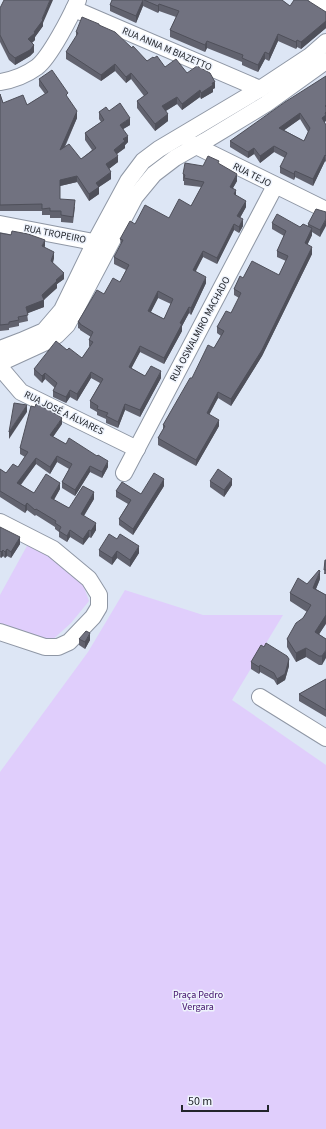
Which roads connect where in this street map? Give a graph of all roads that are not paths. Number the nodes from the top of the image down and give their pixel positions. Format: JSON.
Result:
{"nodes":[{"id":1,"x":317,"y":0,"type":"edge"},
{"id":2,"x":76,"y":4,"type":"edge"},
{"id":3,"x":326,"y":6,"type":"edge"},
{"id":4,"x":326,"y":42,"type":"edge"},
{"id":5,"x":326,"y":60,"type":"edge"},
{"id":6,"x":0,"y":82,"type":"edge"},
{"id":7,"x":260,"y":89,"type":"junction"},
{"id":8,"x":179,"y":138,"type":"junction"},
{"id":9,"x":196,"y":146,"type":"junction"},
{"id":10,"x":275,"y":186,"type":"junction"},
{"id":11,"x":326,"y":210,"type":"edge"},
{"id":12,"x":0,"y":224,"type":"edge"},
{"id":13,"x":102,"y":243,"type":"junction"},
{"id":14,"x":0,"y":349,"type":"edge"},
{"id":15,"x":0,"y":364,"type":"edge"},
{"id":16,"x":136,"y":449,"type":"junction"},
{"id":17,"x":124,"y":473,"type":"dead end"},
{"id":18,"x":0,"y":522,"type":"edge"},
{"id":19,"x":0,"y":632,"type":"edge"},
{"id":20,"x":260,"y":697,"type":"dead end"},
{"id":21,"x":326,"y":738,"type":"edge"}],
"edges":[{"from":1,"to":3,"type":"street"},
{"from":2,"to":6,"type":"street"},
{"from":2,"to":7,"type":"street","name":"RUA ANNA M BIAZETTO"},
{"from":4,"to":7,"type":"street"},
{"from":5,"to":9,"type":"street"},
{"from":7,"to":8,"type":"street"},
{"from":8,"to":9,"type":"street","name":"RUA TEJO"},
{"from":8,"to":13,"type":"street"},
{"from":9,"to":10,"type":"street","name":"RUA TEJO"},
{"from":9,"to":13,"type":"street"},
{"from":10,"to":11,"type":"street","name":"RUA TEJO"},
{"from":10,"to":16,"type":"street","name":"RUA OSWALMIRO MACHADO"},
{"from":12,"to":13,"type":"street","name":"RUA TROPEIRO"},
{"from":13,"to":14,"type":"street"},
{"from":13,"to":15,"type":"street"},
{"from":15,"to":16,"type":"street","name":"RUA JOSÉ A ÁLVARES"},
{"from":16,"to":17,"type":"street","name":"RUA OSWALMIRO MACHADO"},
{"from":18,"to":19,"type":"street"},
{"from":20,"to":21,"type":"street"}]}
